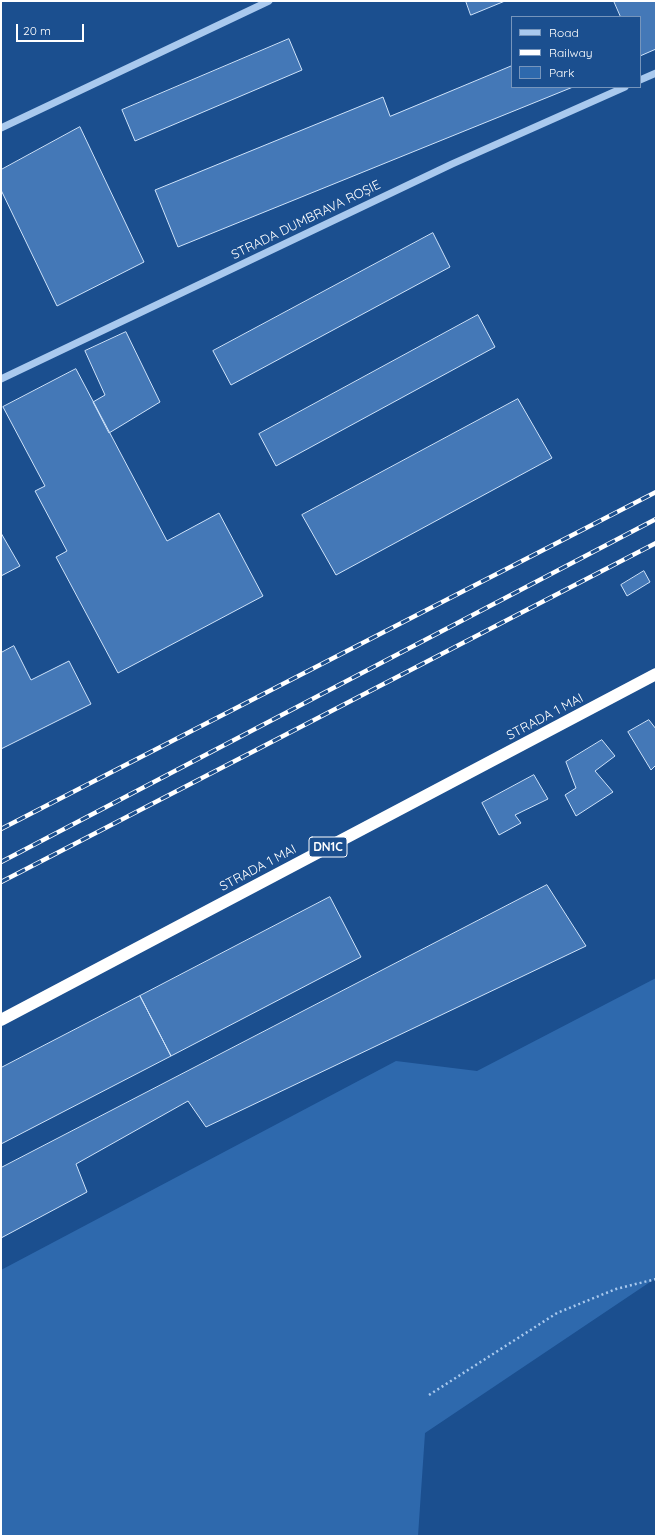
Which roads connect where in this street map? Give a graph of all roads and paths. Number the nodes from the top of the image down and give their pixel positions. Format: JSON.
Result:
{"nodes":[{"id":1,"x":269,"y":1,"type":"edge"},
{"id":2,"x":656,"y":73,"type":"edge"},
{"id":3,"x":641,"y":80,"type":"edge"},
{"id":4,"x":622,"y":88,"type":"edge"},
{"id":5,"x":1,"y":128,"type":"edge"},
{"id":6,"x":1,"y":378,"type":"edge"},
{"id":7,"x":656,"y":674,"type":"edge"},
{"id":8,"x":1,"y":1020,"type":"edge"},
{"id":9,"x":656,"y":1279,"type":"edge"},
{"id":10,"x":429,"y":1395,"type":"dead end"}],
"edges":[{"from":1,"to":5,"type":"lane"},
{"from":2,"to":3,"type":"lane"},
{"from":4,"to":6,"type":"lane","name":"STRADA DUMBRAVA ROȘIE"},
{"from":7,"to":8,"type":"highway","name":"STRADA 1 MAI","number":"DN1C"},
{"from":9,"to":10,"type":"path"}]}
